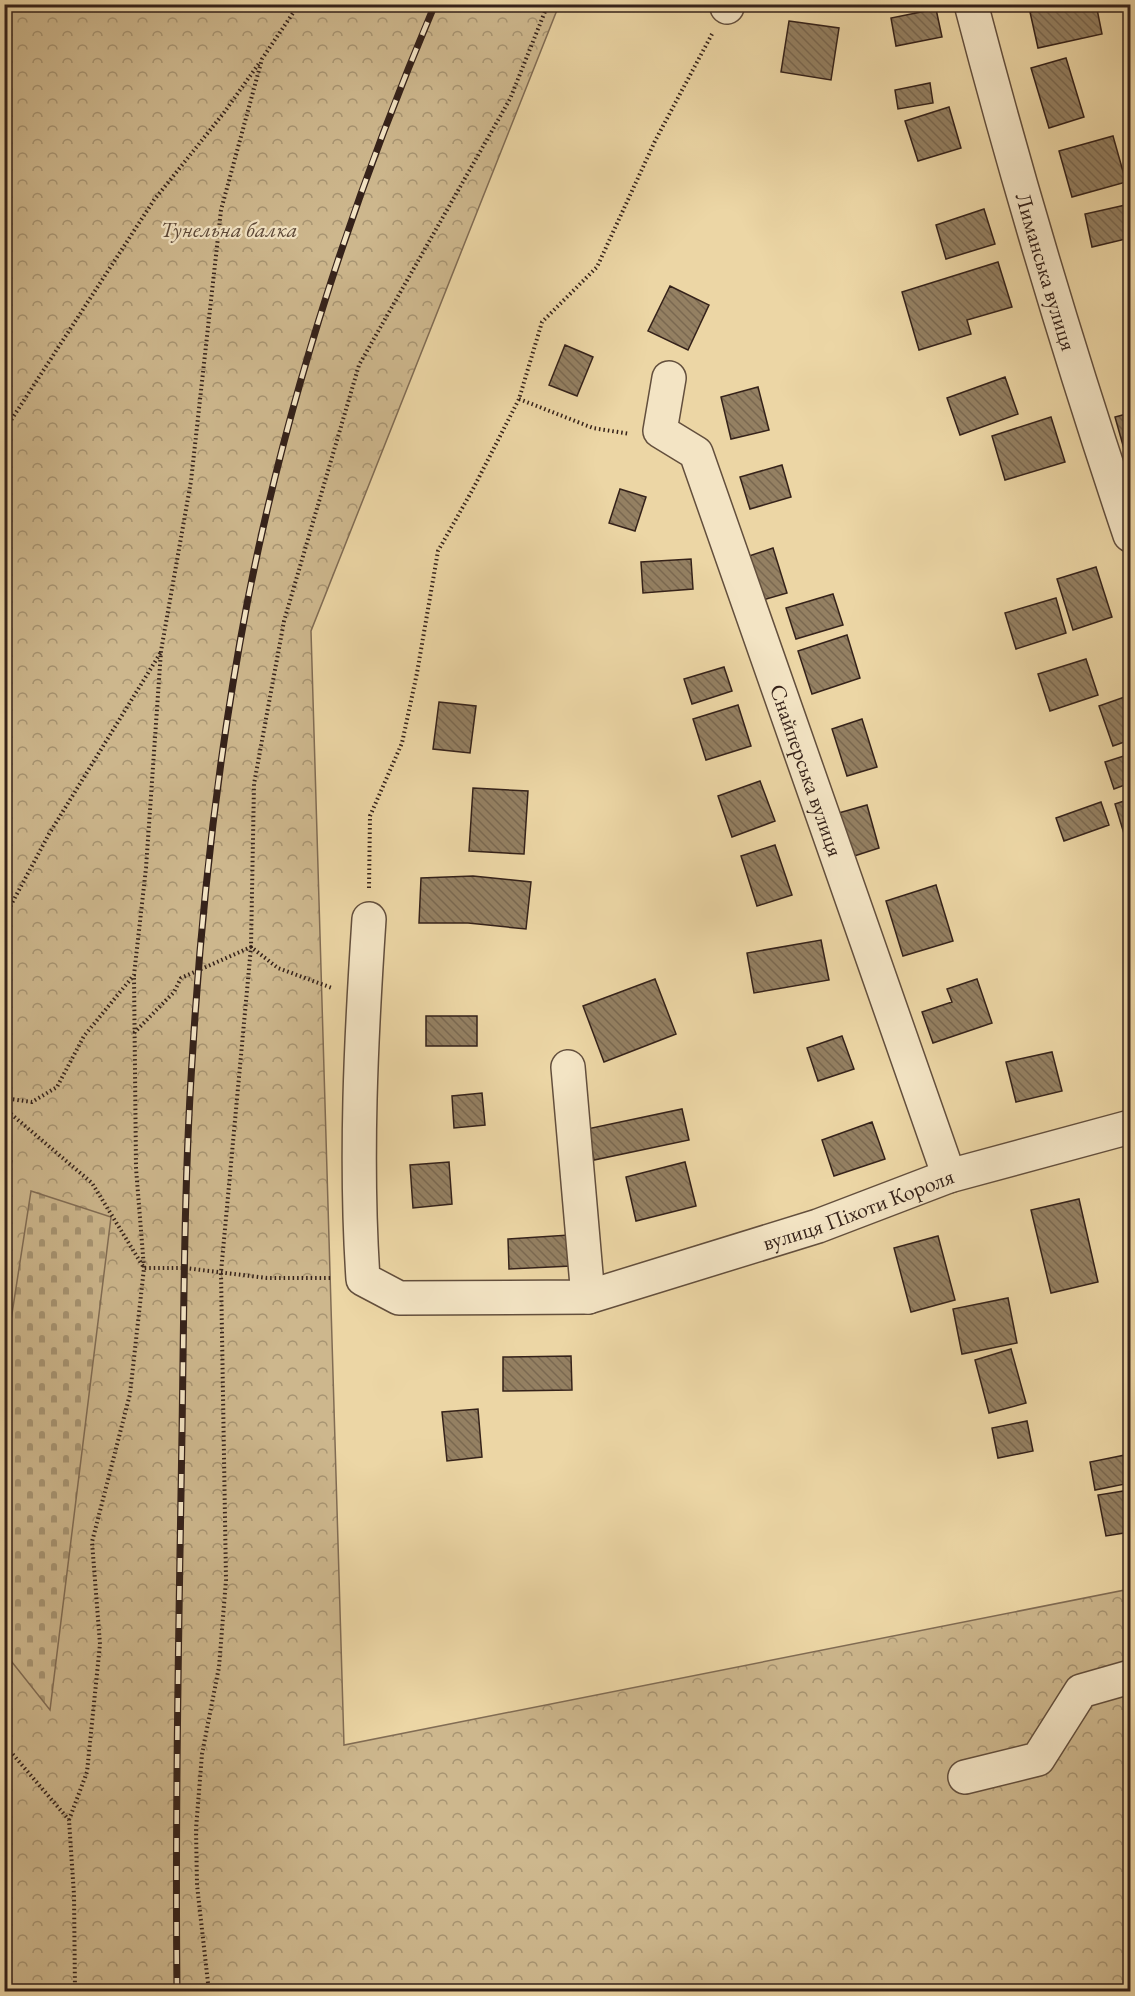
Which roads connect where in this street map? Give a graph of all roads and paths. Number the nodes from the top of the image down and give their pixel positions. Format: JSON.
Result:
{"nodes":[{"id":1,"x":299,"y":4,"type":"edge"},
{"id":2,"x":548,"y":4,"type":"edge"},
{"id":3,"x":971,"y":4,"type":"edge"},
{"id":4,"x":727,"y":6,"type":"edge"},
{"id":5,"x":262,"y":59,"type":"junction"},
{"id":6,"x":669,"y":378,"type":"dead end"},
{"id":7,"x":519,"y":399,"type":"junction"},
{"id":8,"x":4,"y":431,"type":"edge"},
{"id":9,"x":660,"y":431,"type":"junction"},
{"id":10,"x":1131,"y":535,"type":"edge"},
{"id":11,"x":161,"y":651,"type":"junction"},
{"id":12,"x":4,"y":918,"type":"edge"},
{"id":13,"x":369,"y":919,"type":"joint"},
{"id":14,"x":251,"y":947,"type":"junction"},
{"id":15,"x":134,"y":975,"type":"junction"},
{"id":16,"x":364,"y":1000,"type":"junction"},
{"id":17,"x":134,"y":1033,"type":"junction"},
{"id":18,"x":568,"y":1067,"type":"dead end"},
{"id":19,"x":4,"y":1098,"type":"edge"},
{"id":20,"x":4,"y":1108,"type":"edge"},
{"id":21,"x":1131,"y":1127,"type":"edge"},
{"id":22,"x":949,"y":1176,"type":"junction"},
{"id":23,"x":144,"y":1268,"type":"junction"},
{"id":24,"x":221,"y":1272,"type":"junction"},
{"id":25,"x":363,"y":1279,"type":"junction"},
{"id":26,"x":588,"y":1297,"type":"junction"},
{"id":27,"x":1131,"y":1677,"type":"edge"},
{"id":28,"x":4,"y":1744,"type":"edge"},
{"id":29,"x":965,"y":1777,"type":"dead end"},
{"id":30,"x":69,"y":1820,"type":"junction"},
{"id":31,"x":75,"y":1992,"type":"edge"},
{"id":32,"x":209,"y":1992,"type":"edge"}],
"edges":[{"from":1,"to":5,"type":"path"},
{"from":2,"to":14,"type":"path"},
{"from":3,"to":10,"type":"street","name":"Лиманська вулиця"},
{"from":4,"to":7,"type":"path"},
{"from":5,"to":8,"type":"path"},
{"from":5,"to":11,"type":"path"},
{"from":6,"to":9,"type":"street"},
{"from":7,"to":9,"type":"path"},
{"from":7,"to":13,"type":"path"},
{"from":9,"to":22,"type":"street","name":"Снайперська вулиця"},
{"from":11,"to":12,"type":"path"},
{"from":11,"to":15,"type":"path"},
{"from":13,"to":16,"type":"street"},
{"from":14,"to":16,"type":"path"},
{"from":14,"to":17,"type":"path"},
{"from":14,"to":24,"type":"path"},
{"from":15,"to":17,"type":"path"},
{"from":15,"to":19,"type":"path"},
{"from":16,"to":25,"type":"street"},
{"from":17,"to":23,"type":"path"},
{"from":18,"to":26,"type":"street"},
{"from":20,"to":23,"type":"path"},
{"from":21,"to":22,"type":"street","name":"вулиця Піхоти Короля"},
{"from":22,"to":26,"type":"street","name":"вулиця Піхоти Короля"},
{"from":23,"to":24,"type":"path"},
{"from":23,"to":30,"type":"path"},
{"from":24,"to":25,"type":"path"},
{"from":24,"to":32,"type":"path"},
{"from":25,"to":26,"type":"street","name":"вулиця Піхоти Короля"},
{"from":27,"to":29,"type":"street"},
{"from":28,"to":30,"type":"path"},
{"from":30,"to":31,"type":"path"}]}
